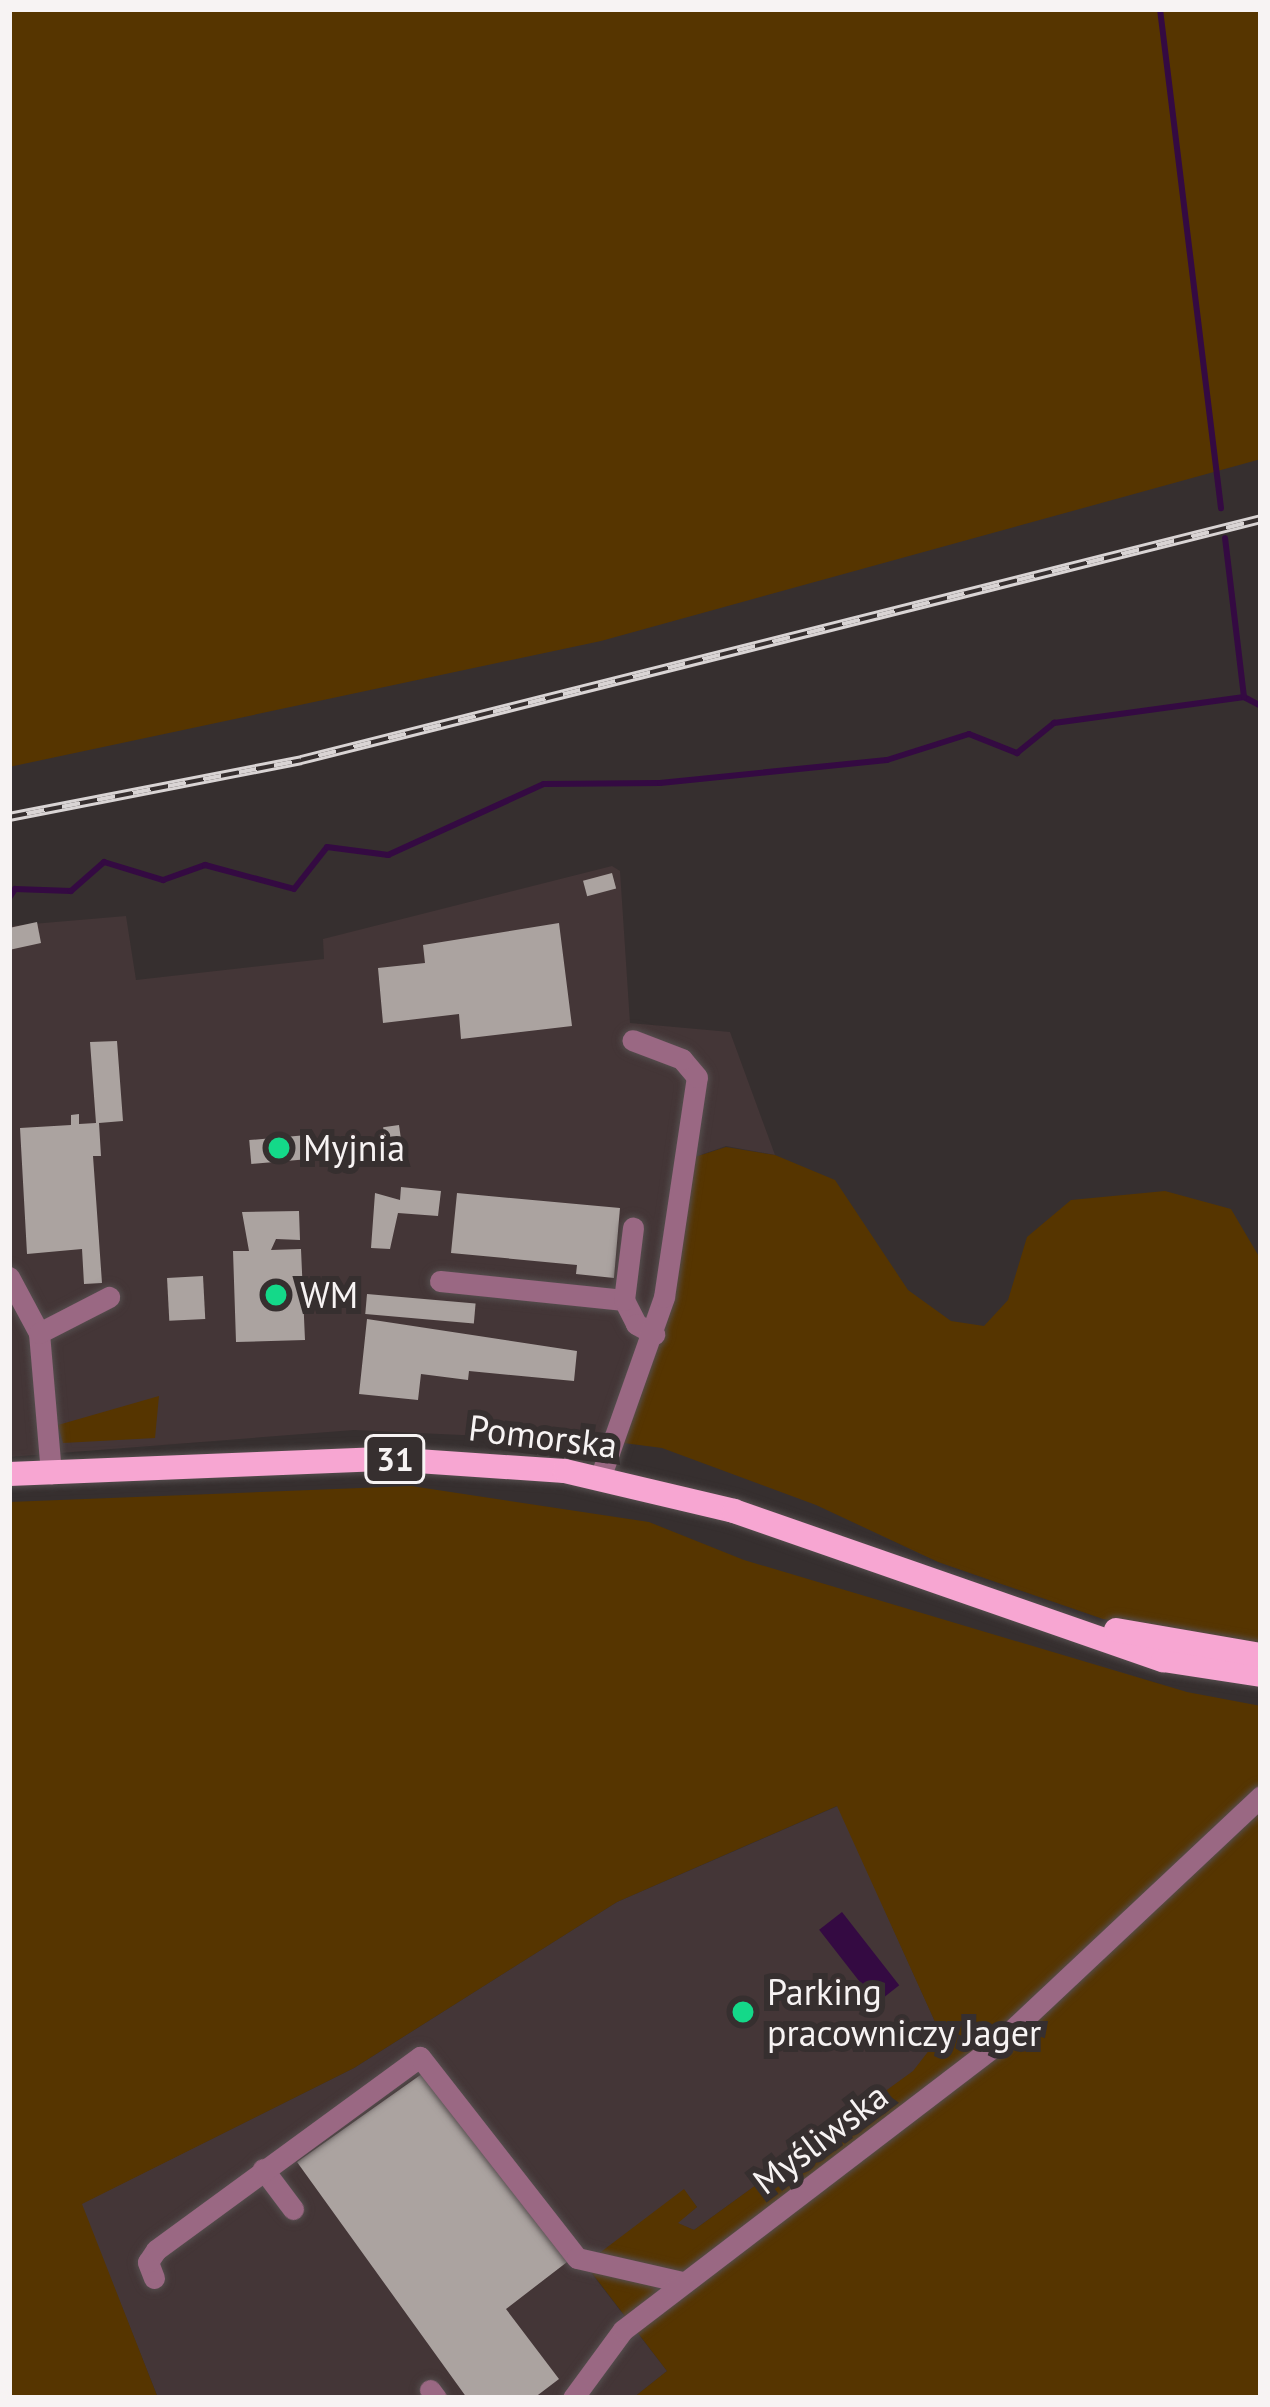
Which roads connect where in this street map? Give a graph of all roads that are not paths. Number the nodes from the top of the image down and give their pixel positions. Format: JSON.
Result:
{"nodes":[{"id":1,"x":632,"y":1040,"type":"dead end"},
{"id":2,"x":633,"y":1228,"type":"dead end"},
{"id":3,"x":9,"y":1276,"type":"edge"},
{"id":4,"x":440,"y":1281,"type":"dead end"},
{"id":5,"x":109,"y":1297,"type":"dead end"},
{"id":6,"x":624,"y":1300,"type":"junction"},
{"id":7,"x":38,"y":1334,"type":"junction"},
{"id":8,"x":655,"y":1334,"type":"junction"},
{"id":9,"x":51,"y":1473,"type":"junction"},
{"id":10,"x":9,"y":1474,"type":"edge"},
{"id":11,"x":601,"y":1478,"type":"junction"},
{"id":12,"x":1028,"y":1610,"type":"junction"},
{"id":13,"x":1261,"y":1655,"type":"edge"},
{"id":14,"x":1261,"y":1675,"type":"edge"},
{"id":15,"x":1261,"y":1796,"type":"edge"},
{"id":16,"x":263,"y":2169,"type":"junction"},
{"id":17,"x":293,"y":2209,"type":"dead end"},
{"id":18,"x":154,"y":2278,"type":"dead end"},
{"id":19,"x":683,"y":2282,"type":"junction"},
{"id":20,"x":573,"y":2398,"type":"edge"}],
"edges":[{"from":1,"to":8,"type":"street"},
{"from":2,"to":6,"type":"street"},
{"from":3,"to":7,"type":"street"},
{"from":4,"to":6,"type":"street"},
{"from":5,"to":7,"type":"street"},
{"from":6,"to":8,"type":"street"},
{"from":7,"to":9,"type":"street"},
{"from":8,"to":11,"type":"street"},
{"from":9,"to":10,"type":"main road","name":"Pomorska","number":"31"},
{"from":9,"to":11,"type":"main road","name":"Pomorska","number":"31"},
{"from":11,"to":12,"type":"main road","name":"Pomorska","number":"31"},
{"from":12,"to":13,"type":"main road","number":"31"},
{"from":12,"to":14,"type":"main road","number":"31"},
{"from":15,"to":19,"type":"street","name":"Myśliwska"},
{"from":16,"to":17,"type":"street"},
{"from":16,"to":18,"type":"street"},
{"from":16,"to":19,"type":"street"},
{"from":19,"to":20,"type":"street","name":"Myśliwska"}]}
